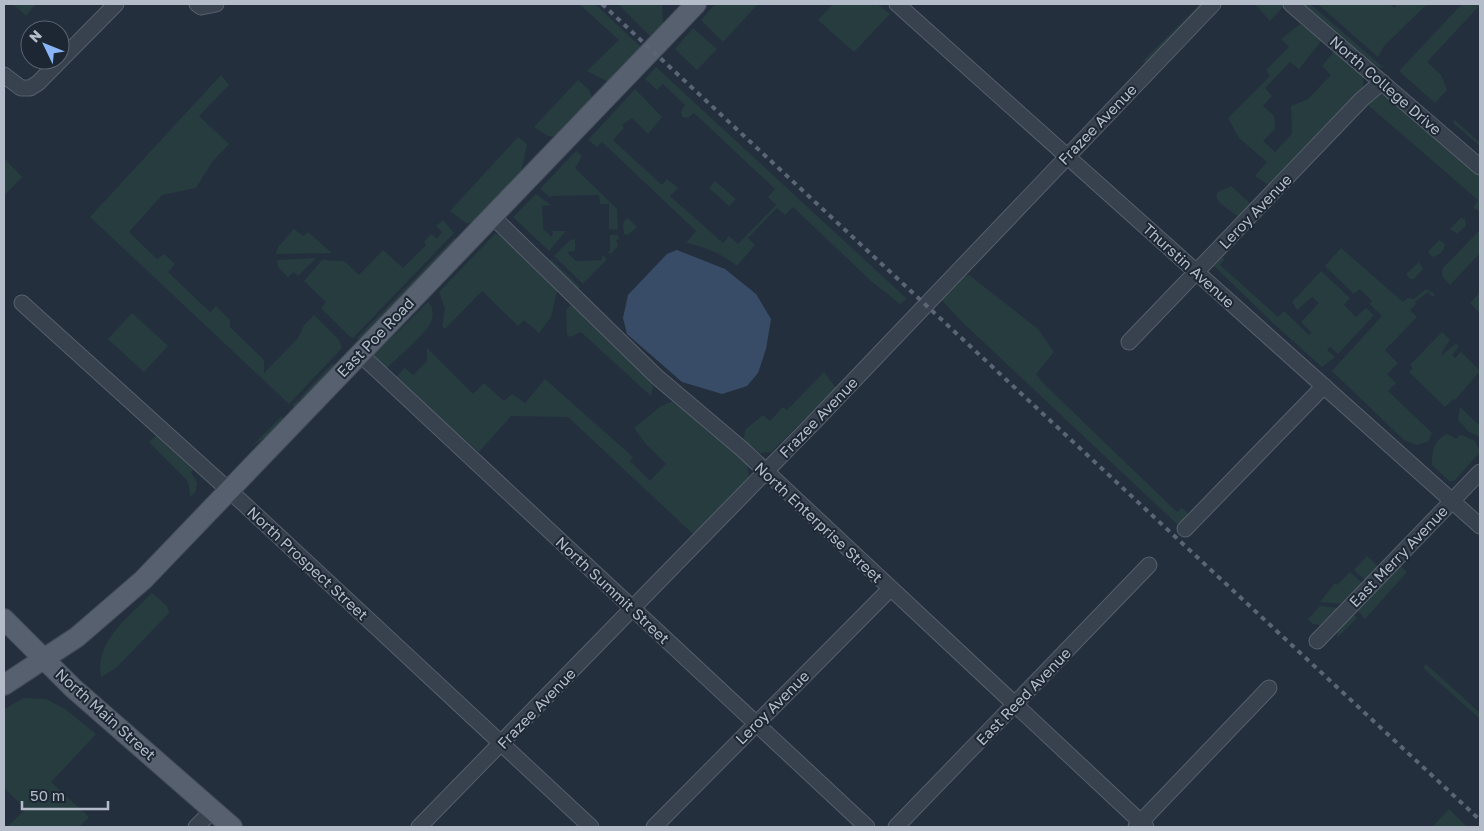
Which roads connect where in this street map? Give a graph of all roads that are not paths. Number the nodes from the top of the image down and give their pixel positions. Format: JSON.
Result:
{"nodes":[{"id":1,"x":116,"y":4,"type":"edge"},
{"id":2,"x":696,"y":4,"type":"edge"},
{"id":3,"x":897,"y":4,"type":"edge"},
{"id":4,"x":1213,"y":4,"type":"edge"},
{"id":5,"x":1291,"y":4,"type":"edge"},
{"id":6,"x":4,"y":75,"type":"edge"},
{"id":7,"x":1382,"y":82,"type":"junction"},
{"id":8,"x":1066,"y":155,"type":"junction"},
{"id":9,"x":1480,"y":167,"type":"edge"},
{"id":10,"x":492,"y":216,"type":"junction"},
{"id":11,"x":1197,"y":272,"type":"junction"},
{"id":12,"x":22,"y":303,"type":"dead end"},
{"id":13,"x":1129,"y":342,"type":"dead end"},
{"id":14,"x":359,"y":353,"type":"junction"},
{"id":15,"x":1324,"y":386,"type":"junction"},
{"id":16,"x":766,"y":472,"type":"junction"},
{"id":17,"x":1480,"y":472,"type":"edge"},
{"id":18,"x":228,"y":490,"type":"junction"},
{"id":19,"x":1452,"y":500,"type":"junction"},
{"id":20,"x":1480,"y":526,"type":"edge"},
{"id":21,"x":1185,"y":529,"type":"dead end"},
{"id":22,"x":1149,"y":565,"type":"dead end"},
{"id":23,"x":890,"y":589,"type":"junction"},
{"id":24,"x":632,"y":609,"type":"junction"},
{"id":25,"x":4,"y":619,"type":"edge"},
{"id":26,"x":1317,"y":641,"type":"dead end"},
{"id":27,"x":44,"y":658,"type":"junction"},
{"id":28,"x":4,"y":685,"type":"edge"},
{"id":29,"x":1269,"y":688,"type":"dead end"},
{"id":30,"x":1015,"y":705,"type":"junction"},
{"id":31,"x":755,"y":724,"type":"junction"},
{"id":32,"x":501,"y":743,"type":"junction"},
{"id":33,"x":213,"y":810,"type":"junction"},
{"id":34,"x":1141,"y":826,"type":"edge"},
{"id":35,"x":196,"y":827,"type":"edge"},
{"id":36,"x":232,"y":827,"type":"edge"},
{"id":37,"x":419,"y":827,"type":"edge"},
{"id":38,"x":591,"y":827,"type":"edge"},
{"id":39,"x":654,"y":827,"type":"edge"},
{"id":40,"x":867,"y":827,"type":"edge"},
{"id":41,"x":896,"y":827,"type":"edge"}],
"edges":[{"from":1,"to":6,"type":"street"},
{"from":2,"to":10,"type":"main road","name":"East Poe Road"},
{"from":3,"to":8,"type":"street","name":"Thurstin Avenue"},
{"from":4,"to":8,"type":"street","name":"Frazee Avenue"},
{"from":5,"to":7,"type":"street","name":"North College Drive"},
{"from":7,"to":9,"type":"street","name":"North College Drive"},
{"from":7,"to":11,"type":"street","name":"Leroy Avenue"},
{"from":8,"to":11,"type":"street","name":"Thurstin Avenue"},
{"from":8,"to":16,"type":"street","name":"Frazee Avenue"},
{"from":10,"to":14,"type":"main road","name":"East Poe Road"},
{"from":10,"to":16,"type":"street","name":"North Enterprise Street"},
{"from":11,"to":13,"type":"street","name":"Leroy Avenue"},
{"from":11,"to":15,"type":"street","name":"Thurstin Avenue"},
{"from":12,"to":18,"type":"street","name":"North Prospect Street"},
{"from":14,"to":18,"type":"main road","name":"East Poe Road"},
{"from":14,"to":24,"type":"street","name":"North Summit Street"},
{"from":15,"to":19,"type":"street","name":"Thurstin Avenue"},
{"from":15,"to":21,"type":"street"},
{"from":16,"to":23,"type":"street","name":"North Enterprise Street"},
{"from":16,"to":24,"type":"street","name":"Frazee Avenue"},
{"from":17,"to":19,"type":"street","name":"East Merry Avenue"},
{"from":18,"to":27,"type":"main road","name":"East Poe Road"},
{"from":18,"to":32,"type":"street","name":"North Prospect Street"},
{"from":19,"to":20,"type":"street","name":"Thurstin Avenue"},
{"from":19,"to":26,"type":"street","name":"East Merry Avenue"},
{"from":22,"to":30,"type":"street","name":"East Reed Avenue"},
{"from":23,"to":30,"type":"street","name":"North Enterprise Street"},
{"from":23,"to":31,"type":"street","name":"Leroy Avenue"},
{"from":24,"to":31,"type":"street","name":"North Summit Street"},
{"from":24,"to":32,"type":"street","name":"Frazee Avenue"},
{"from":25,"to":27,"type":"main road","name":"North Main Street"},
{"from":27,"to":28,"type":"main road","name":"East Poe Road"},
{"from":27,"to":33,"type":"main road","name":"North Main Street"},
{"from":29,"to":34,"type":"street"},
{"from":30,"to":34,"type":"street","name":"North Enterprise Street"},
{"from":30,"to":41,"type":"street","name":"East Reed Avenue"},
{"from":31,"to":39,"type":"street","name":"Leroy Avenue"},
{"from":31,"to":40,"type":"street","name":"North Summit Street"},
{"from":32,"to":37,"type":"street","name":"Frazee Avenue"},
{"from":32,"to":38,"type":"street","name":"North Prospect Street"},
{"from":33,"to":35,"type":"street"},
{"from":33,"to":36,"type":"main road","name":"North Main Street"}]}
